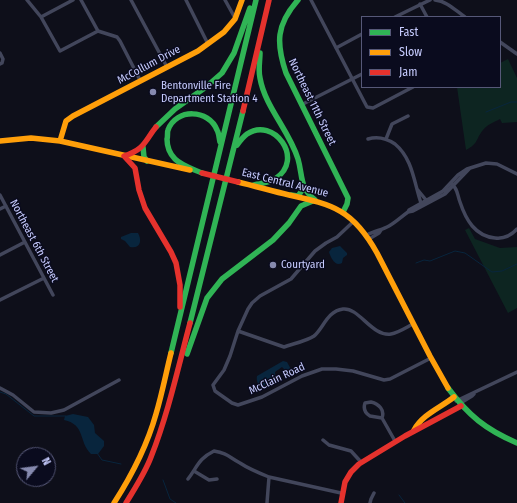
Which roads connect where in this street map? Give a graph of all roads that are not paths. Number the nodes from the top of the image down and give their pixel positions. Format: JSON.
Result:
{"nodes":[{"id":1,"x":27,"y":0,"type":"edge"},
{"id":2,"x":73,"y":0,"type":"edge"},
{"id":3,"x":81,"y":0,"type":"edge"},
{"id":4,"x":131,"y":0,"type":"edge"},
{"id":5,"x":186,"y":0,"type":"edge"},
{"id":6,"x":225,"y":0,"type":"edge"},
{"id":7,"x":242,"y":0,"type":"edge"},
{"id":8,"x":255,"y":0,"type":"edge"},
{"id":9,"x":269,"y":0,"type":"edge"},
{"id":10,"x":298,"y":0,"type":"edge"},
{"id":11,"x":311,"y":0,"type":"edge"},
{"id":12,"x":430,"y":0,"type":"edge"},
{"id":13,"x":435,"y":0,"type":"edge"},
{"id":14,"x":420,"y":4,"type":"junction"},
{"id":15,"x":397,"y":16,"type":"edge"},
{"id":16,"x":426,"y":16,"type":"edge"},
{"id":17,"x":464,"y":16,"type":"edge"},
{"id":18,"x":41,"y":17,"type":"junction"},
{"id":19,"x":235,"y":19,"type":"junction"},
{"id":20,"x":265,"y":19,"type":"junction"},
{"id":21,"x":98,"y":31,"type":"junction"},
{"id":22,"x":361,"y":35,"type":"edge"},
{"id":23,"x":501,"y":43,"type":"edge"},
{"id":24,"x":208,"y":44,"type":"junction"},
{"id":25,"x":336,"y":48,"type":"junction"},
{"id":26,"x":0,"y":53,"type":"edge"},
{"id":27,"x":517,"y":54,"type":"edge"},
{"id":28,"x":0,"y":64,"type":"edge"},
{"id":29,"x":167,"y":67,"type":"junction"},
{"id":30,"x":361,"y":74,"type":"edge"},
{"id":31,"x":352,"y":79,"type":"junction"},
{"id":32,"x":140,"y":80,"type":"junction"},
{"id":33,"x":412,"y":88,"type":"edge"},
{"id":34,"x":301,"y":105,"type":"junction"},
{"id":35,"x":408,"y":116,"type":"dead end"},
{"id":36,"x":368,"y":139,"type":"dead end"},
{"id":37,"x":386,"y":139,"type":"junction"},
{"id":38,"x":0,"y":141,"type":"edge"},
{"id":39,"x":60,"y":141,"type":"junction"},
{"id":40,"x":143,"y":147,"type":"junction"},
{"id":41,"x":220,"y":151,"type":"junction"},
{"id":42,"x":233,"y":152,"type":"junction"},
{"id":43,"x":124,"y":156,"type":"junction"},
{"id":44,"x":148,"y":161,"type":"junction"},
{"id":45,"x":202,"y":173,"type":"junction"},
{"id":46,"x":517,"y":174,"type":"edge"},
{"id":47,"x":452,"y":184,"type":"junction"},
{"id":48,"x":254,"y":185,"type":"junction"},
{"id":49,"x":303,"y":189,"type":"junction"},
{"id":50,"x":417,"y":189,"type":"junction"},
{"id":51,"x":0,"y":195,"type":"edge"},
{"id":52,"x":291,"y":195,"type":"junction"},
{"id":53,"x":315,"y":200,"type":"junction"},
{"id":54,"x":426,"y":200,"type":"junction"},
{"id":55,"x":421,"y":203,"type":"junction"},
{"id":56,"x":6,"y":206,"type":"junction"},
{"id":57,"x":0,"y":208,"type":"edge"},
{"id":58,"x":343,"y":212,"type":"junction"},
{"id":59,"x":408,"y":212,"type":"junction"},
{"id":60,"x":354,"y":220,"type":"junction"},
{"id":61,"x":517,"y":229,"type":"edge"},
{"id":62,"x":368,"y":237,"type":"junction"},
{"id":63,"x":25,"y":242,"type":"junction"},
{"id":64,"x":0,"y":255,"type":"edge"},
{"id":65,"x":44,"y":278,"type":"junction"},
{"id":66,"x":53,"y":295,"type":"dead end"},
{"id":67,"x":0,"y":300,"type":"edge"},
{"id":68,"x":182,"y":312,"type":"junction"},
{"id":69,"x":414,"y":324,"type":"junction"},
{"id":70,"x":238,"y":331,"type":"junction"},
{"id":71,"x":431,"y":358,"type":"junction"},
{"id":72,"x":180,"y":362,"type":"junction"},
{"id":73,"x":517,"y":372,"type":"edge"},
{"id":74,"x":119,"y":380,"type":"dead end"},
{"id":75,"x":0,"y":388,"type":"edge"},
{"id":76,"x":458,"y":402,"type":"junction"},
{"id":77,"x":382,"y":418,"type":"junction"},
{"id":78,"x":414,"y":430,"type":"junction"},
{"id":79,"x":323,"y":440,"type":"dead end"},
{"id":80,"x":395,"y":441,"type":"junction"},
{"id":81,"x":517,"y":443,"type":"edge"},
{"id":82,"x":361,"y":462,"type":"junction"},
{"id":83,"x":194,"y":471,"type":"junction"},
{"id":84,"x":269,"y":477,"type":"junction"},
{"id":85,"x":188,"y":479,"type":"dead end"},
{"id":86,"x":217,"y":479,"type":"dead end"},
{"id":87,"x":341,"y":493,"type":"junction"},
{"id":88,"x":374,"y":493,"type":"dead end"},
{"id":89,"x":114,"y":503,"type":"edge"},
{"id":90,"x":126,"y":503,"type":"edge"},
{"id":91,"x":267,"y":503,"type":"edge"},
{"id":92,"x":341,"y":503,"type":"edge"},
{"id":93,"x":370,"y":503,"type":"edge"}],
"edges":[{"from":1,"to":18,"type":"street"},
{"from":2,"to":18,"type":"street"},
{"from":3,"to":21,"type":"street"},
{"from":4,"to":29,"type":"street"},
{"from":5,"to":24,"type":"street"},
{"from":6,"to":19,"type":"street"},
{"from":7,"to":19,"type":"main road","name":"McCollum Drive"},
{"from":8,"to":40,"type":"main road"},
{"from":8,"to":41,"type":"main road"},
{"from":9,"to":20,"type":"main road"},
{"from":10,"to":34,"type":"main road","name":"Northeast 11th Street"},
{"from":11,"to":25,"type":"street"},
{"from":12,"to":14,"type":"street"},
{"from":13,"to":17,"type":"street"},
{"from":14,"to":15,"type":"street"},
{"from":14,"to":16,"type":"street"},
{"from":18,"to":21,"type":"street"},
{"from":19,"to":24,"type":"main road","name":"McCollum Drive"},
{"from":20,"to":42,"type":"main road"},
{"from":20,"to":49,"type":"main road"},
{"from":21,"to":32,"type":"street"},
{"from":22,"to":25,"type":"street"},
{"from":23,"to":27,"type":"street"},
{"from":24,"to":29,"type":"main road","name":"McCollum Drive"},
{"from":25,"to":31,"type":"street"},
{"from":26,"to":28,"type":"street"},
{"from":29,"to":32,"type":"main road","name":"McCollum Drive"},
{"from":30,"to":31,"type":"street"},
{"from":31,"to":33,"type":"street"},
{"from":31,"to":34,"type":"street"},
{"from":32,"to":39,"type":"main road","name":"McCollum Drive"},
{"from":34,"to":58,"type":"main road","name":"Northeast 11th Street"},
{"from":35,"to":37,"type":"street"},
{"from":36,"to":37,"type":"street"},
{"from":37,"to":50,"type":"street"},
{"from":38,"to":39,"type":"main road","name":"East Central Avenue"},
{"from":39,"to":43,"type":"main road","name":"East Central Avenue"},
{"from":40,"to":43,"type":"main road"},
{"from":40,"to":44,"type":"main road"},
{"from":41,"to":45,"type":"main road"},
{"from":41,"to":68,"type":"main road"},
{"from":42,"to":48,"type":"main road"},
{"from":42,"to":72,"type":"main road"},
{"from":43,"to":44,"type":"main road","name":"East Central Avenue"},
{"from":43,"to":68,"type":"main road"},
{"from":44,"to":45,"type":"main road","name":"East Central Avenue"},
{"from":45,"to":48,"type":"main road","name":"East Central Avenue","bridge":true},
{"from":46,"to":47,"type":"street"},
{"from":47,"to":54,"type":"street"},
{"from":47,"to":59,"type":"street"},
{"from":47,"to":61,"type":"street"},
{"from":48,"to":52,"type":"main road","name":"East Central Avenue"},
{"from":49,"to":52,"type":"main road"},
{"from":49,"to":53,"type":"main road"},
{"from":50,"to":54,"type":"street"},
{"from":50,"to":55,"type":"street"},
{"from":51,"to":56,"type":"street","name":"Northeast 6th Street"},
{"from":52,"to":53,"type":"main road","name":"East Central Avenue"},
{"from":53,"to":58,"type":"main road","name":"East Central Avenue"},
{"from":53,"to":72,"type":"main road"},
{"from":54,"to":55,"type":"street"},
{"from":55,"to":59,"type":"street"},
{"from":56,"to":57,"type":"street"},
{"from":56,"to":63,"type":"street","name":"Northeast 6th Street"},
{"from":58,"to":60,"type":"main road","name":"East Central Avenue"},
{"from":59,"to":62,"type":"street"},
{"from":60,"to":62,"type":"main road","name":"East Central Avenue"},
{"from":60,"to":70,"type":"street"},
{"from":62,"to":69,"type":"main road","name":"East Central Avenue"},
{"from":63,"to":64,"type":"street"},
{"from":63,"to":65,"type":"street","name":"Northeast 6th Street"},
{"from":65,"to":66,"type":"street","name":"Northeast 6th Street"},
{"from":65,"to":67,"type":"street"},
{"from":68,"to":89,"type":"main road"},
{"from":69,"to":70,"type":"street"},
{"from":69,"to":71,"type":"main road","name":"East Central Avenue"},
{"from":70,"to":71,"type":"street","name":"McClain Road"},
{"from":71,"to":76,"type":"main road","name":"East Central Avenue"},
{"from":72,"to":90,"type":"main road"},
{"from":73,"to":76,"type":"street"},
{"from":74,"to":75,"type":"street"},
{"from":76,"to":78,"type":"main road"},
{"from":76,"to":78,"type":"main road"},
{"from":76,"to":81,"type":"main road","name":"East Central Avenue"},
{"from":77,"to":77,"type":"street"},
{"from":77,"to":80,"type":"street"},
{"from":78,"to":80,"type":"main road"},
{"from":79,"to":82,"type":"street"},
{"from":80,"to":82,"type":"main road"},
{"from":82,"to":87,"type":"main road"},
{"from":83,"to":84,"type":"street"},
{"from":83,"to":85,"type":"street"},
{"from":83,"to":86,"type":"street"},
{"from":84,"to":87,"type":"street"},
{"from":84,"to":91,"type":"street"},
{"from":87,"to":92,"type":"main road"},
{"from":88,"to":93,"type":"street"}]}
